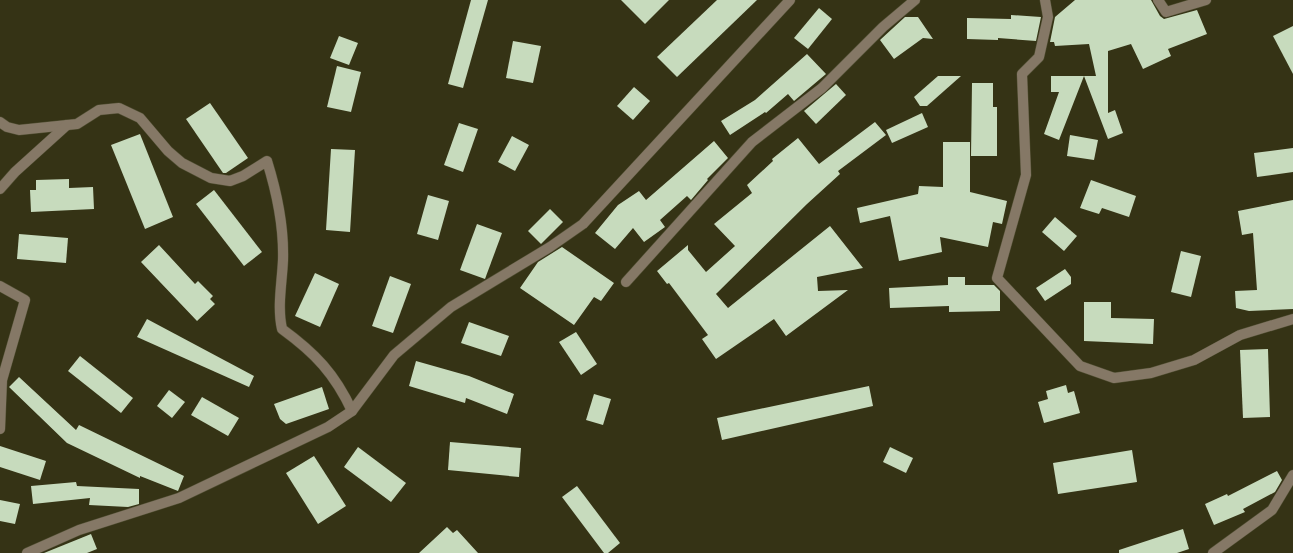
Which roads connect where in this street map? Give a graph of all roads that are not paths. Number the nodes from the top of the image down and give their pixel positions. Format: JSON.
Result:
{"nodes":[{"id":1,"x":790,"y":0,"type":"edge"},
{"id":2,"x":915,"y":0,"type":"edge"},
{"id":3,"x":1045,"y":0,"type":"edge"},
{"id":4,"x":1158,"y":0,"type":"edge"},
{"id":5,"x":1206,"y":0,"type":"edge"},
{"id":6,"x":0,"y":122,"type":"edge"},
{"id":7,"x":67,"y":124,"type":"junction"},
{"id":8,"x":0,"y":189,"type":"edge"},
{"id":9,"x":626,"y":282,"type":"dead end"},
{"id":10,"x":0,"y":286,"type":"edge"},
{"id":11,"x":1293,"y":319,"type":"edge"},
{"id":12,"x":352,"y":411,"type":"junction"},
{"id":13,"x":0,"y":429,"type":"edge"},
{"id":14,"x":1293,"y":475,"type":"edge"},
{"id":15,"x":27,"y":553,"type":"edge"},
{"id":16,"x":1213,"y":553,"type":"edge"}],
"edges":[{"from":1,"to":12,"type":"street"},
{"from":2,"to":9,"type":"street"},
{"from":3,"to":11,"type":"street"},
{"from":4,"to":5,"type":"street"},
{"from":6,"to":7,"type":"street"},
{"from":7,"to":8,"type":"street"},
{"from":7,"to":12,"type":"street"},
{"from":10,"to":13,"type":"street"},
{"from":12,"to":15,"type":"street"},
{"from":14,"to":16,"type":"street"}]}
